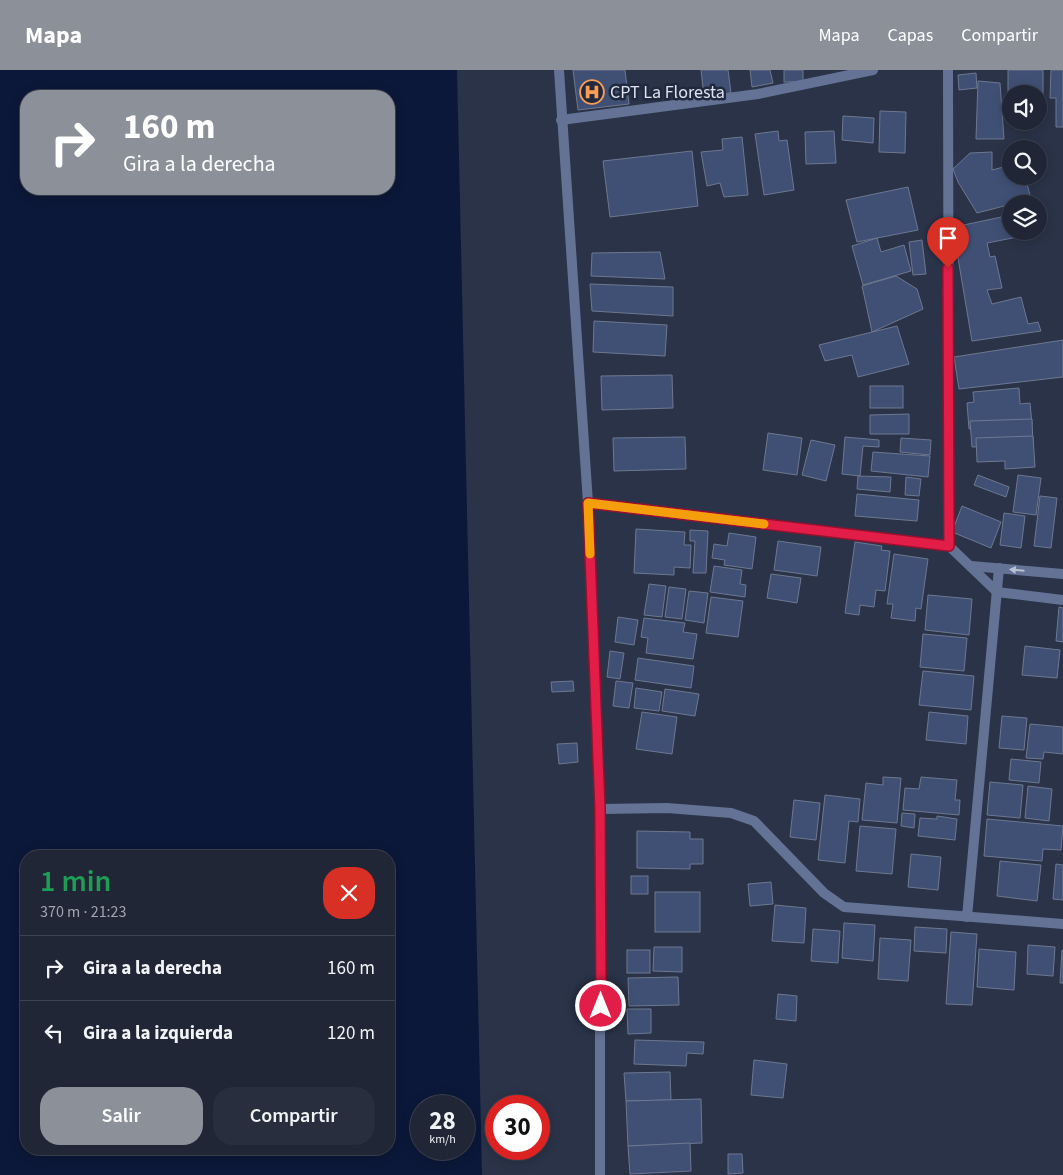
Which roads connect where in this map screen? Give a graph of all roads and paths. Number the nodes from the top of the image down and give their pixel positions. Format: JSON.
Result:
{"nodes":[{"id":1,"x":559,"y":70,"type":"edge"},
{"id":2,"x":873,"y":70,"type":"edge"},
{"id":3,"x":948,"y":70,"type":"edge"},
{"id":4,"x":562,"y":120,"type":"junction"},
{"id":5,"x":588,"y":503,"type":"junction"},
{"id":6,"x":949,"y":546,"type":"junction"},
{"id":7,"x":971,"y":566,"type":"junction"},
{"id":8,"x":999,"y":568,"type":"junction"},
{"id":9,"x":1063,"y":574,"type":"edge"},
{"id":10,"x":997,"y":592,"type":"junction"},
{"id":11,"x":1063,"y":600,"type":"edge"},
{"id":12,"x":600,"y":809,"type":"junction"},
{"id":13,"x":967,"y":918,"type":"junction"},
{"id":14,"x":1063,"y":924,"type":"edge"},
{"id":15,"x":600,"y":1175,"type":"edge"}],
"edges":[{"from":1,"to":4,"type":"street"},
{"from":2,"to":4,"type":"street"},
{"from":3,"to":6,"type":"street"},
{"from":4,"to":5,"type":"street"},
{"from":5,"to":6,"type":"street"},
{"from":5,"to":12,"type":"street"},
{"from":6,"to":7,"type":"street"},
{"from":7,"to":8,"type":"street"},
{"from":7,"to":10,"type":"street"},
{"from":9,"to":8,"type":"street","one_way":true},
{"from":8,"to":10,"type":"street"},
{"from":10,"to":11,"type":"street"},
{"from":10,"to":13,"type":"street"},
{"from":12,"to":13,"type":"street"},
{"from":12,"to":15,"type":"street"},
{"from":13,"to":14,"type":"street"}]}
